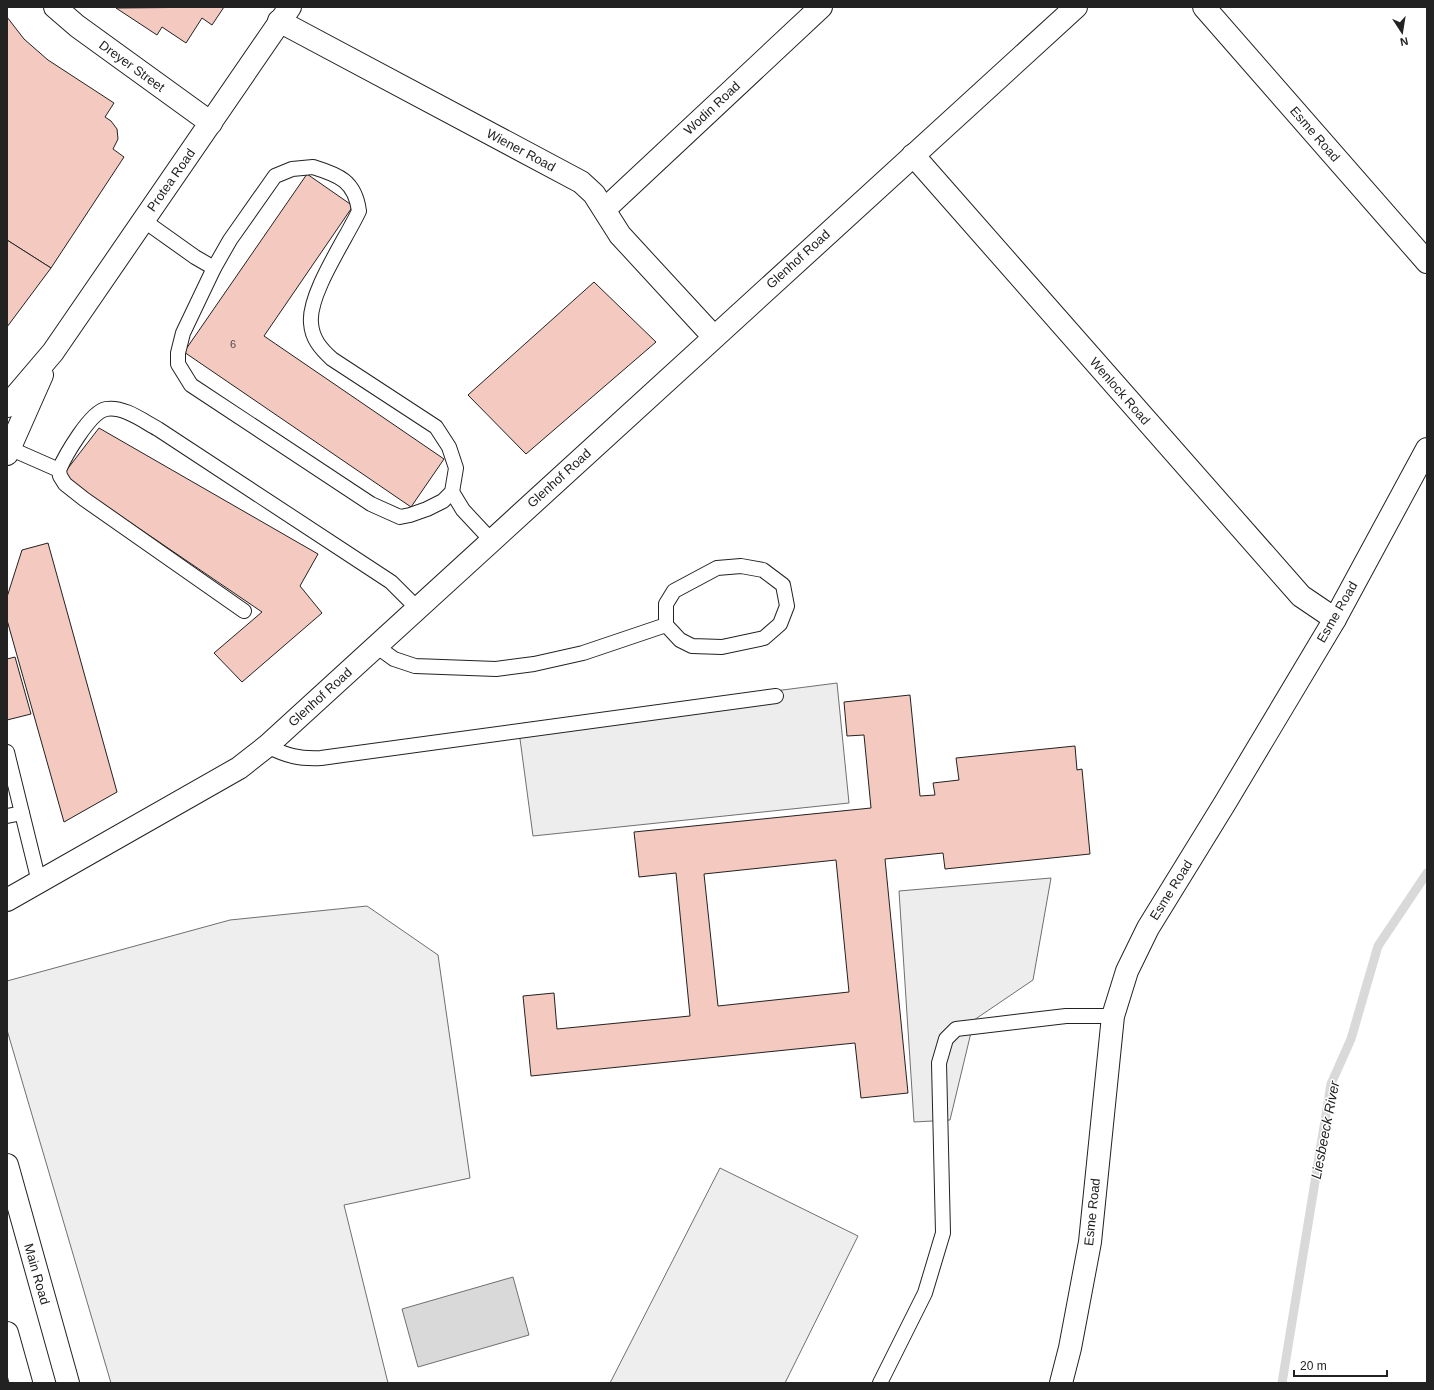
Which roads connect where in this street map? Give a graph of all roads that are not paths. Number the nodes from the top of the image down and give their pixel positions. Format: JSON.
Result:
{"nodes":[{"id":1,"x":55,"y":7,"type":"edge"},
{"id":2,"x":821,"y":7,"type":"edge"},
{"id":3,"x":1076,"y":7,"type":"edge"},
{"id":4,"x":1204,"y":7,"type":"edge"},
{"id":5,"x":285,"y":14,"type":"edge"},
{"id":6,"x":211,"y":123,"type":"junction"},
{"id":7,"x":913,"y":154,"type":"junction"},
{"id":8,"x":605,"y":209,"type":"junction"},
{"id":9,"x":143,"y":220,"type":"junction"},
{"id":10,"x":1427,"y":262,"type":"edge"},
{"id":11,"x":214,"y":268,"type":"junction"},
{"id":12,"x":714,"y":337,"type":"junction"},
{"id":13,"x":52,"y":352,"type":"junction"},
{"id":14,"x":7,"y":406,"type":"edge"},
{"id":15,"x":1427,"y":449,"type":"edge"},
{"id":16,"x":8,"y":451,"type":"edge"},
{"id":17,"x":59,"y":470,"type":"junction"},
{"id":18,"x":452,"y":492,"type":"junction"},
{"id":19,"x":492,"y":540,"type":"junction"},
{"id":20,"x":417,"y":608,"type":"junction"},
{"id":21,"x":244,"y":611,"type":"dead end"},
{"id":22,"x":1335,"y":618,"type":"junction"},
{"id":23,"x":666,"y":625,"type":"junction"},
{"id":24,"x":376,"y":646,"type":"junction"},
{"id":25,"x":776,"y":696,"type":"dead end"},
{"id":26,"x":267,"y":746,"type":"junction"},
{"id":27,"x":7,"y":752,"type":"edge"},
{"id":28,"x":22,"y":814,"type":"junction"},
{"id":29,"x":7,"y":816,"type":"edge"},
{"id":30,"x":40,"y":882,"type":"junction"},
{"id":31,"x":7,"y":900,"type":"edge"},
{"id":32,"x":1113,"y":1016,"type":"junction"},
{"id":33,"x":7,"y":1165,"type":"edge"},
{"id":34,"x":7,"y":1333,"type":"edge"},
{"id":35,"x":21,"y":1383,"type":"edge"},
{"id":36,"x":68,"y":1383,"type":"edge"},
{"id":37,"x":880,"y":1383,"type":"edge"},
{"id":38,"x":1061,"y":1383,"type":"edge"}],
"edges":[{"from":1,"to":6,"type":"street","name":"Dreyer Street"},
{"from":2,"to":8,"type":"street","name":"Wodin Road"},
{"from":3,"to":7,"type":"street","name":"Glenhof Road"},
{"from":4,"to":10,"type":"street","name":"Esme Road"},
{"from":5,"to":6,"type":"street","name":"Protea Road"},
{"from":5,"to":8,"type":"street","name":"Wiener Road"},
{"from":6,"to":9,"type":"street","name":"Protea Road"},
{"from":7,"to":12,"type":"street","name":"Glenhof Road"},
{"from":7,"to":22,"type":"street","name":"Wenlock Road"},
{"from":8,"to":12,"type":"street","name":"Wiener Road"},
{"from":9,"to":11,"type":"lane"},
{"from":9,"to":13,"type":"street","name":"Protea Road"},
{"from":11,"to":18,"type":"lane"},
{"from":11,"to":18,"type":"lane"},
{"from":12,"to":19,"type":"street","name":"Glenhof Road"},
{"from":13,"to":14,"type":"street","name":"Protea Road"},
{"from":13,"to":16,"type":"street","name":"Protea Road"},
{"from":15,"to":22,"type":"street","name":"Esme Road"},
{"from":16,"to":17,"type":"lane"},
{"from":17,"to":20,"type":"lane"},
{"from":17,"to":21,"type":"lane"},
{"from":18,"to":19,"type":"lane"},
{"from":19,"to":20,"type":"street","name":"Glenhof Road"},
{"from":20,"to":24,"type":"street","name":"Glenhof Road"},
{"from":22,"to":32,"type":"street","name":"Esme Road"},
{"from":23,"to":23,"type":"lane"},
{"from":23,"to":24,"type":"lane"},
{"from":24,"to":26,"type":"street","name":"Glenhof Road"},
{"from":25,"to":26,"type":"lane"},
{"from":26,"to":30,"type":"street","name":"Glenhof Road"},
{"from":27,"to":28,"type":"lane"},
{"from":28,"to":29,"type":"lane"},
{"from":28,"to":30,"type":"lane"},
{"from":30,"to":31,"type":"street","name":"Glenhof Road"},
{"from":32,"to":37,"type":"lane"},
{"from":32,"to":38,"type":"street","name":"Esme Road"},
{"from":33,"to":36,"type":"street","name":"Main Road"},
{"from":34,"to":35,"type":"street"}]}
